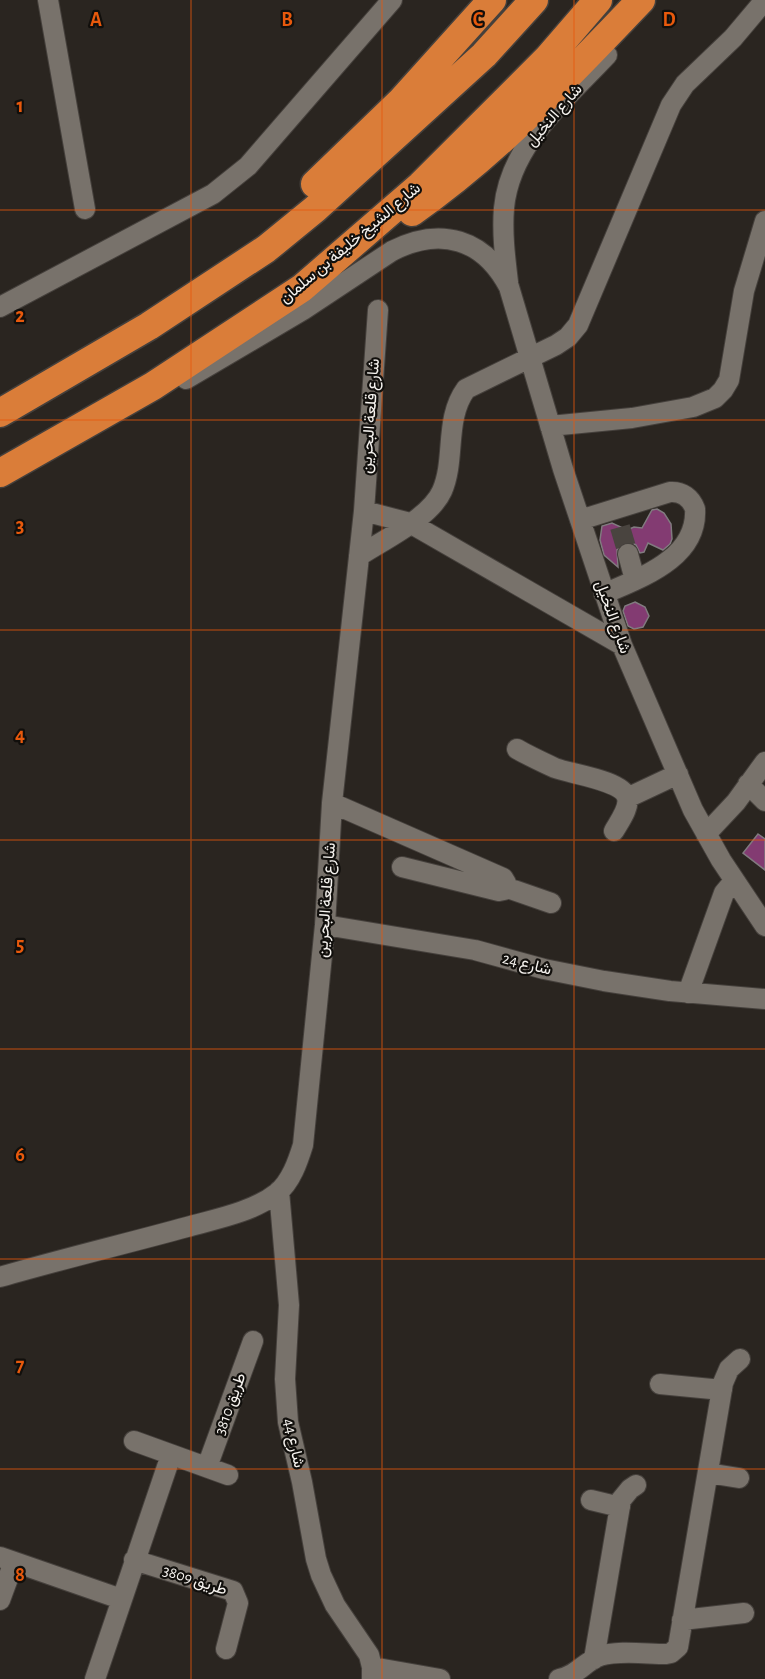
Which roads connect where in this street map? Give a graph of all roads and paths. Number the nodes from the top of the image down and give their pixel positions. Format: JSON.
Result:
{"nodes":[{"id":1,"x":48,"y":0,"type":"edge"},
{"id":2,"x":392,"y":0,"type":"edge"},
{"id":3,"x":492,"y":0,"type":"edge"},
{"id":4,"x":534,"y":0,"type":"edge"},
{"id":5,"x":598,"y":0,"type":"edge"},
{"id":6,"x":641,"y":0,"type":"edge"},
{"id":7,"x":650,"y":0,"type":"edge"},
{"id":8,"x":765,"y":0,"type":"edge"},
{"id":9,"x":85,"y":209,"type":"dead end"},
{"id":10,"x":765,"y":221,"type":"edge"},
{"id":11,"x":509,"y":287,"type":"junction"},
{"id":12,"x":302,"y":288,"type":"junction"},
{"id":13,"x":0,"y":307,"type":"edge"},
{"id":14,"x":378,"y":310,"type":"dead end"},
{"id":15,"x":149,"y":326,"type":"junction"},
{"id":16,"x":531,"y":356,"type":"junction"},
{"id":17,"x":153,"y":386,"type":"junction"},
{"id":18,"x":0,"y":413,"type":"edge"},
{"id":19,"x":550,"y":426,"type":"junction"},
{"id":20,"x":0,"y":472,"type":"edge"},
{"id":21,"x":364,"y":511,"type":"junction"},
{"id":22,"x":580,"y":520,"type":"junction"},
{"id":23,"x":410,"y":523,"type":"junction"},
{"id":24,"x":628,"y":554,"type":"tunnel mouth"},
{"id":25,"x":359,"y":555,"type":"junction"},
{"id":26,"x":635,"y":580,"type":"junction"},
{"id":27,"x":604,"y":594,"type":"junction"},
{"id":28,"x":622,"y":645,"type":"junction"},
{"id":29,"x":517,"y":749,"type":"dead end"},
{"id":30,"x":764,"y":765,"type":"edge"},
{"id":31,"x":678,"y":774,"type":"junction"},
{"id":32,"x":747,"y":785,"type":"junction"},
{"id":33,"x":627,"y":798,"type":"junction"},
{"id":34,"x":765,"y":801,"type":"edge"},
{"id":35,"x":332,"y":803,"type":"junction"},
{"id":36,"x":696,"y":816,"type":"junction"},
{"id":37,"x":614,"y":831,"type":"dead end"},
{"id":38,"x":706,"y":834,"type":"junction"},
{"id":39,"x":402,"y":867,"type":"dead end"},
{"id":40,"x":736,"y":884,"type":"junction"},
{"id":41,"x":506,"y":887,"type":"junction"},
{"id":42,"x":551,"y":903,"type":"dead end"},
{"id":43,"x":325,"y":925,"type":"junction"},
{"id":44,"x":765,"y":926,"type":"edge"},
{"id":45,"x":765,"y":988,"type":"edge"},
{"id":46,"x":688,"y":993,"type":"junction"},
{"id":47,"x":729,"y":997,"type":"junction"},
{"id":48,"x":765,"y":1001,"type":"edge"},
{"id":49,"x":279,"y":1191,"type":"junction"},
{"id":50,"x":0,"y":1277,"type":"edge"},
{"id":51,"x":253,"y":1341,"type":"dead end"},
{"id":52,"x":740,"y":1359,"type":"dead end"},
{"id":53,"x":660,"y":1384,"type":"dead end"},
{"id":54,"x":722,"y":1390,"type":"junction"},
{"id":55,"x":134,"y":1441,"type":"dead end"},
{"id":56,"x":171,"y":1455,"type":"junction"},
{"id":57,"x":207,"y":1467,"type":"junction"},
{"id":58,"x":708,"y":1473,"type":"junction"},
{"id":59,"x":228,"y":1475,"type":"dead end"},
{"id":60,"x":739,"y":1478,"type":"dead end"},
{"id":61,"x":636,"y":1485,"type":"dead end"},
{"id":62,"x":591,"y":1500,"type":"dead end"},
{"id":63,"x":620,"y":1507,"type":"junction"},
{"id":64,"x":7,"y":1560,"type":"edge"},
{"id":65,"x":134,"y":1560,"type":"junction"},
{"id":66,"x":120,"y":1599,"type":"junction"},
{"id":67,"x":0,"y":1600,"type":"edge"},
{"id":68,"x":744,"y":1613,"type":"dead end"},
{"id":69,"x":682,"y":1620,"type":"junction"},
{"id":70,"x":226,"y":1649,"type":"dead end"},
{"id":71,"x":594,"y":1659,"type":"junction"},
{"id":72,"x":372,"y":1673,"type":"edge"},
{"id":73,"x":94,"y":1679,"type":"edge"},
{"id":74,"x":440,"y":1679,"type":"edge"},
{"id":75,"x":559,"y":1679,"type":"edge"}],
"edges":[{"from":1,"to":9,"type":"street"},
{"from":2,"to":13,"type":"street"},
{"from":3,"to":15,"type":"highway"},
{"from":4,"to":15,"type":"highway"},
{"from":5,"to":12,"type":"highway","name":"شارع الشيخ خليفة بن سلمان"},
{"from":6,"to":12,"type":"highway"},
{"from":7,"to":11,"type":"street","name":"شارع النخيل"},
{"from":8,"to":16,"type":"street"},
{"from":10,"to":19,"type":"street"},
{"from":11,"to":16,"type":"street","name":"شارع النخيل"},
{"from":11,"to":17,"type":"street","name":"شارع النخيل"},
{"from":12,"to":17,"type":"highway","name":"شارع الشيخ خليفة بن سلمان"},
{"from":14,"to":21,"type":"street","name":"شارع قلعة البحرين"},
{"from":15,"to":18,"type":"highway"},
{"from":16,"to":19,"type":"street","name":"شارع النخيل"},
{"from":16,"to":23,"type":"street"},
{"from":17,"to":20,"type":"highway","name":"شارع الشيخ خليفة بن سلمان"},
{"from":19,"to":22,"type":"street","name":"شارع النخيل"},
{"from":21,"to":23,"type":"street"},
{"from":21,"to":25,"type":"street","name":"شارع قلعة البحرين"},
{"from":22,"to":26,"type":"street"},
{"from":22,"to":27,"type":"street","name":"شارع النخيل"},
{"from":23,"to":25,"type":"street"},
{"from":23,"to":28,"type":"street"},
{"from":24,"to":26,"type":"street"},
{"from":25,"to":35,"type":"street","name":"شارع قلعة البحرين"},
{"from":26,"to":27,"type":"street"},
{"from":27,"to":28,"type":"street","name":"شارع النخيل"},
{"from":28,"to":31,"type":"street","name":"شارع النخيل"},
{"from":29,"to":33,"type":"street"},
{"from":30,"to":32,"type":"street"},
{"from":31,"to":33,"type":"street"},
{"from":31,"to":36,"type":"street","name":"شارع النخيل"},
{"from":32,"to":34,"type":"street"},
{"from":32,"to":36,"type":"street"},
{"from":32,"to":38,"type":"street"},
{"from":33,"to":37,"type":"street"},
{"from":35,"to":41,"type":"street"},
{"from":35,"to":43,"type":"street","name":"شارع قلعة البحرين"},
{"from":36,"to":38,"type":"street","name":"شارع النخيل"},
{"from":38,"to":40,"type":"street","name":"شارع النخيل"},
{"from":39,"to":41,"type":"street"},
{"from":40,"to":44,"type":"street","name":"شارع النخيل"},
{"from":40,"to":46,"type":"street"},
{"from":41,"to":42,"type":"street"},
{"from":43,"to":46,"type":"street","name":"شارع 24"},
{"from":43,"to":49,"type":"street","name":"شارع قلعة البحرين"},
{"from":45,"to":47,"type":"street","name":"شارع 24"},
{"from":46,"to":47,"type":"street","name":"شارع 24"},
{"from":47,"to":48,"type":"street"},
{"from":49,"to":50,"type":"street","name":"شارع قلعة البحرين"},
{"from":49,"to":72,"type":"street","name":"شارع 44"},
{"from":51,"to":57,"type":"street","name":"طريق 3810"},
{"from":52,"to":54,"type":"street"},
{"from":53,"to":54,"type":"street"},
{"from":54,"to":58,"type":"street"},
{"from":55,"to":56,"type":"street"},
{"from":56,"to":57,"type":"street"},
{"from":56,"to":65,"type":"street"},
{"from":57,"to":59,"type":"street"},
{"from":58,"to":60,"type":"street"},
{"from":58,"to":69,"type":"street"},
{"from":61,"to":63,"type":"street"},
{"from":62,"to":63,"type":"street"},
{"from":63,"to":71,"type":"street"},
{"from":64,"to":66,"type":"street"},
{"from":64,"to":67,"type":"street"},
{"from":65,"to":66,"type":"street"},
{"from":65,"to":70,"type":"street","name":"طريق 3809"},
{"from":66,"to":73,"type":"street"},
{"from":68,"to":69,"type":"street"},
{"from":69,"to":71,"type":"street"},
{"from":71,"to":75,"type":"street"},
{"from":72,"to":74,"type":"street"}]}
